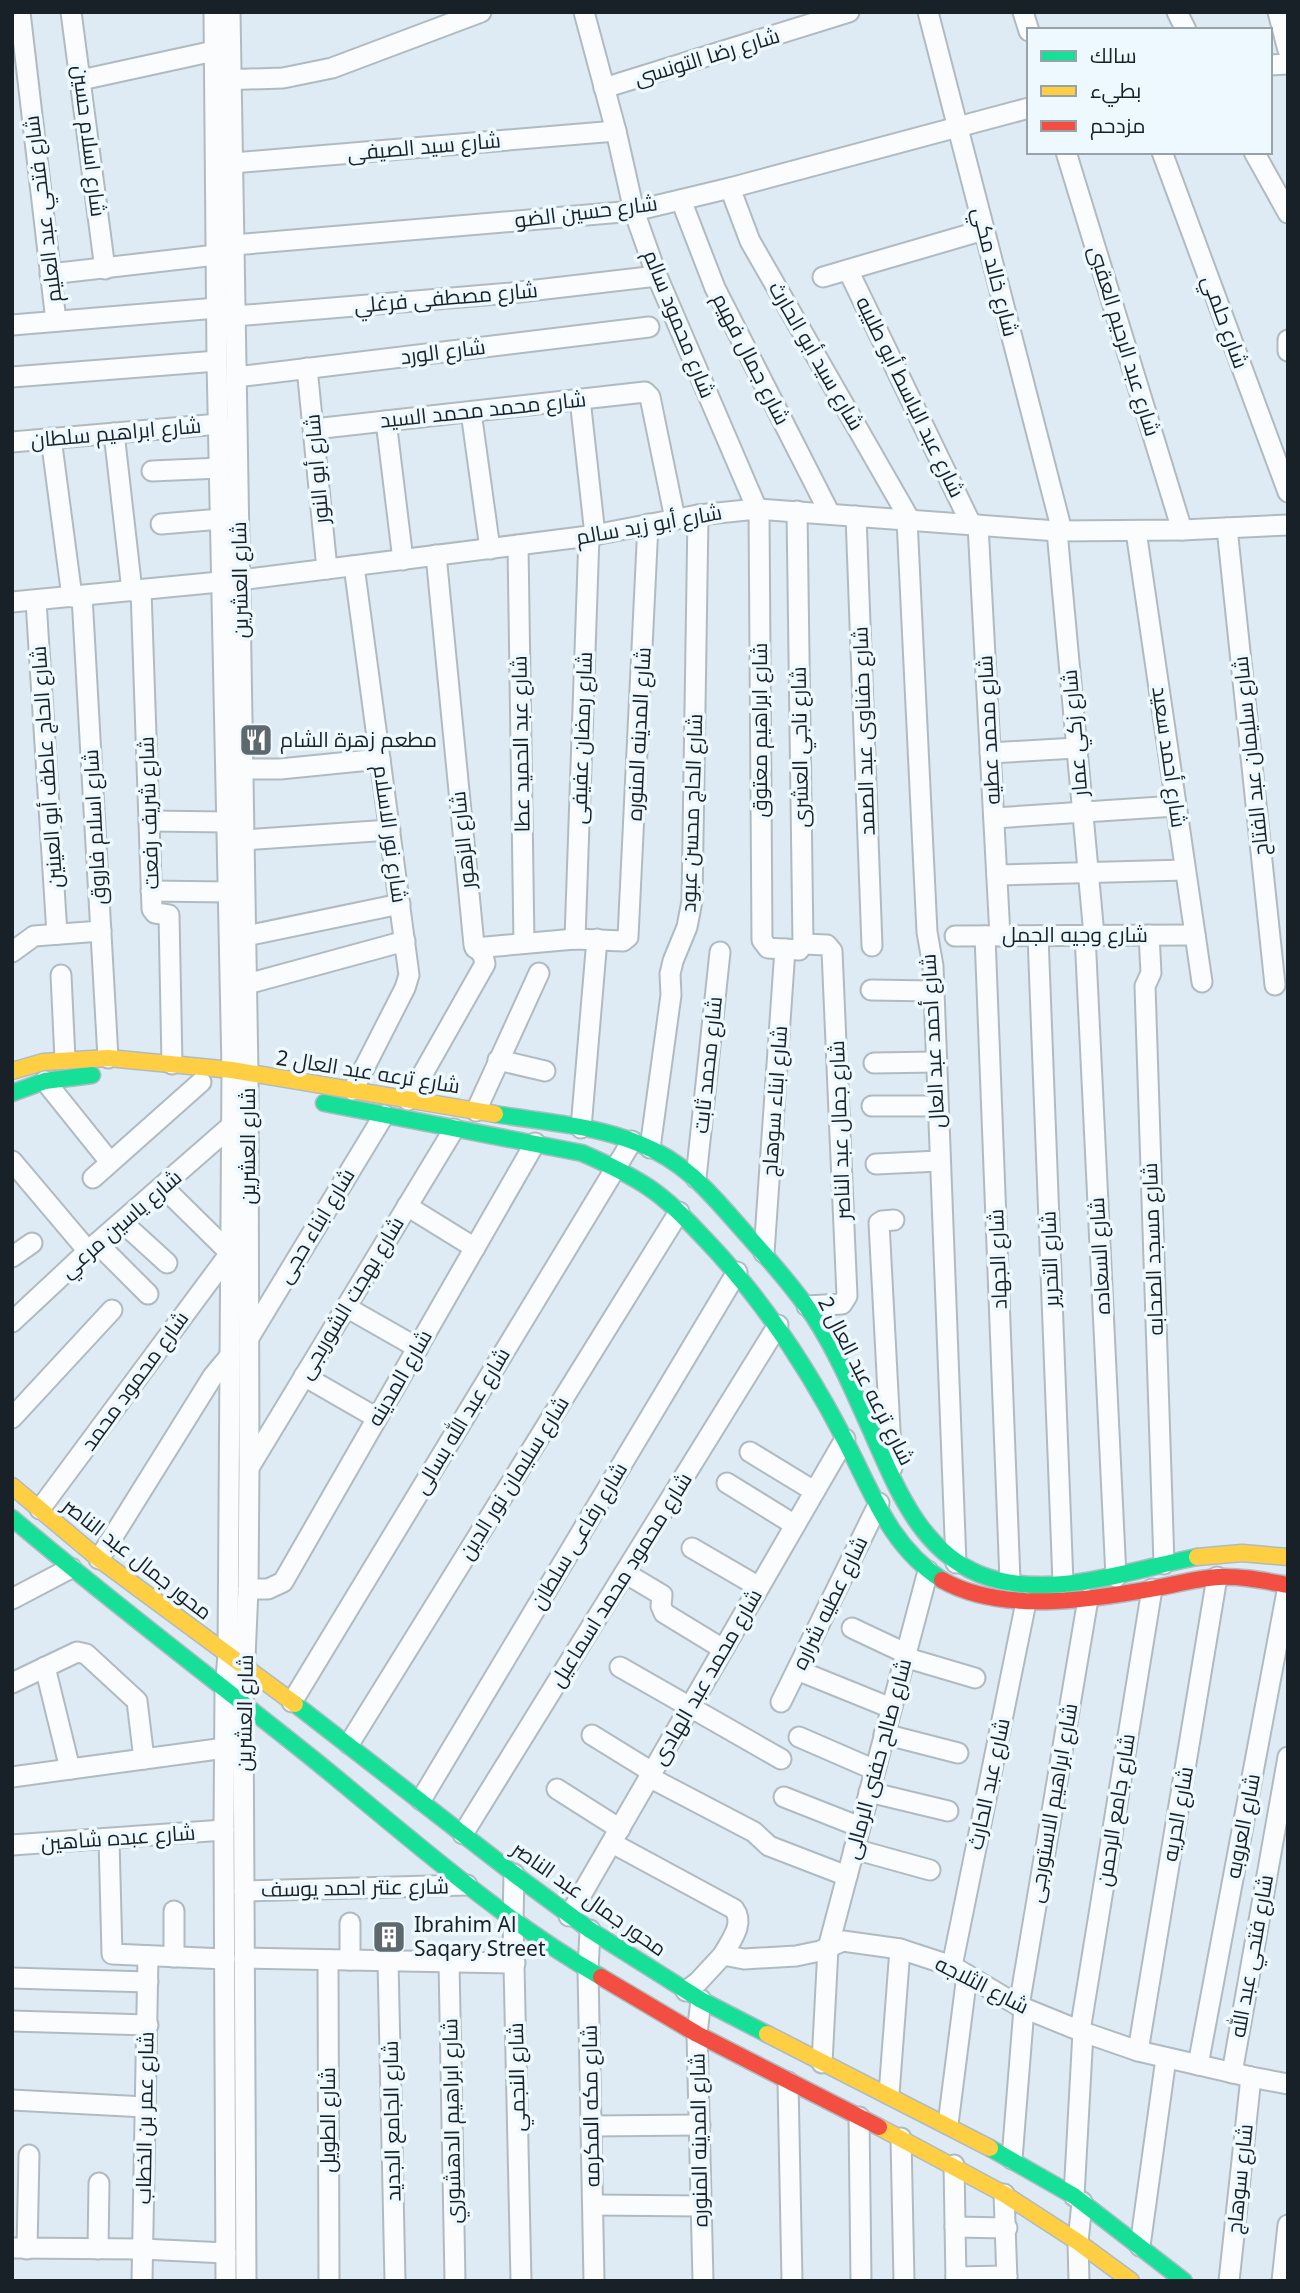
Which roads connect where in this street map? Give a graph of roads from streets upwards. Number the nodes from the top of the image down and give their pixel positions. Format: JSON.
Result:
{"nodes":[{"id":1,"x":20,"y":12,"type":"edge"},
{"id":2,"x":71,"y":12,"type":"edge"},
{"id":3,"x":214,"y":12,"type":"edge"},
{"id":4,"x":230,"y":12,"type":"edge"},
{"id":5,"x":481,"y":12,"type":"edge"},
{"id":6,"x":584,"y":12,"type":"edge"},
{"id":7,"x":849,"y":12,"type":"edge"},
{"id":8,"x":928,"y":12,"type":"edge"},
{"id":9,"x":1177,"y":12,"type":"edge"},
{"id":10,"x":1278,"y":12,"type":"edge"},
{"id":11,"x":1185,"y":28,"type":"edge"},
{"id":12,"x":1288,"y":50,"type":"edge"},
{"id":13,"x":214,"y":51,"type":"junction"},
{"id":14,"x":81,"y":80,"type":"junction"},
{"id":15,"x":223,"y":80,"type":"junction"},
{"id":16,"x":604,"y":88,"type":"junction"},
{"id":17,"x":1027,"y":109,"type":"edge"},
{"id":18,"x":958,"y":127,"type":"junction"},
{"id":19,"x":616,"y":131,"type":"junction"},
{"id":20,"x":1067,"y":154,"type":"edge"},
{"id":21,"x":1162,"y":154,"type":"edge"},
{"id":22,"x":1255,"y":154,"type":"edge"},
{"id":23,"x":233,"y":163,"type":"junction"},
{"id":24,"x":730,"y":188,"type":"junction"},
{"id":25,"x":681,"y":200,"type":"junction"},
{"id":26,"x":634,"y":211,"type":"junction"},
{"id":27,"x":1288,"y":213,"type":"edge"},
{"id":28,"x":984,"y":230,"type":"junction"},
{"id":29,"x":222,"y":249,"type":"junction"},
{"id":30,"x":105,"y":269,"type":"junction"},
{"id":31,"x":848,"y":270,"type":"junction"},
{"id":32,"x":50,"y":274,"type":"junction"},
{"id":33,"x":657,"y":275,"type":"junction"},
{"id":34,"x":822,"y":277,"type":"dead end"},
{"id":35,"x":217,"y":308,"type":"junction"},
{"id":36,"x":235,"y":316,"type":"junction"},
{"id":37,"x":56,"y":321,"type":"junction"},
{"id":38,"x":12,"y":325,"type":"edge"},
{"id":39,"x":649,"y":327,"type":"dead end"},
{"id":40,"x":1288,"y":340,"type":"edge"},
{"id":41,"x":1288,"y":351,"type":"edge"},
{"id":42,"x":218,"y":360,"type":"junction"},
{"id":43,"x":307,"y":368,"type":"junction"},
{"id":44,"x":12,"y":377,"type":"edge"},
{"id":45,"x":236,"y":377,"type":"junction"},
{"id":46,"x":580,"y":399,"type":"junction"},
{"id":47,"x":471,"y":412,"type":"junction"},
{"id":48,"x":386,"y":421,"type":"junction"},
{"id":49,"x":219,"y":424,"type":"junction"},
{"id":50,"x":314,"y":429,"type":"junction"},
{"id":51,"x":114,"y":433,"type":"junction"},
{"id":52,"x":51,"y":438,"type":"junction"},
{"id":53,"x":12,"y":442,"type":"edge"},
{"id":54,"x":220,"y":468,"type":"junction"},
{"id":55,"x":152,"y":471,"type":"dead end"},
{"id":56,"x":1288,"y":492,"type":"edge"},
{"id":57,"x":758,"y":509,"type":"junction"},
{"id":58,"x":797,"y":511,"type":"junction"},
{"id":59,"x":830,"y":514,"type":"junction"},
{"id":60,"x":698,"y":515,"type":"junction"},
{"id":61,"x":856,"y":516,"type":"junction"},
{"id":62,"x":220,"y":519,"type":"junction"},
{"id":63,"x":675,"y":519,"type":"junction"},
{"id":64,"x":909,"y":520,"type":"junction"},
{"id":65,"x":161,"y":524,"type":"dead end"},
{"id":66,"x":648,"y":524,"type":"junction"},
{"id":67,"x":974,"y":524,"type":"junction"},
{"id":68,"x":1288,"y":525,"type":"edge"},
{"id":69,"x":1227,"y":528,"type":"junction"},
{"id":70,"x":1182,"y":530,"type":"junction"},
{"id":71,"x":1059,"y":531,"type":"junction"},
{"id":72,"x":1136,"y":531,"type":"junction"},
{"id":73,"x":592,"y":536,"type":"junction"},
{"id":74,"x":519,"y":545,"type":"junction"},
{"id":75,"x":490,"y":549,"type":"junction"},
{"id":76,"x":436,"y":555,"type":"junction"},
{"id":77,"x":403,"y":560,"type":"junction"},
{"id":78,"x":354,"y":566,"type":"junction"},
{"id":79,"x":327,"y":569,"type":"junction"},
{"id":80,"x":231,"y":582,"type":"junction"},
{"id":81,"x":136,"y":591,"type":"junction"},
{"id":82,"x":77,"y":597,"type":"junction"},
{"id":83,"x":36,"y":601,"type":"junction"},
{"id":84,"x":12,"y":602,"type":"edge"},
{"id":85,"x":1076,"y":748,"type":"junction"},
{"id":86,"x":990,"y":753,"type":"junction"},
{"id":87,"x":380,"y":759,"type":"junction"},
{"id":88,"x":243,"y":769,"type":"junction"},
{"id":89,"x":1176,"y":806,"type":"junction"},
{"id":90,"x":1082,"y":812,"type":"junction"},
{"id":91,"x":994,"y":818,"type":"junction"},
{"id":92,"x":149,"y":821,"type":"junction"},
{"id":93,"x":227,"y":822,"type":"junction"},
{"id":94,"x":390,"y":831,"type":"junction"},
{"id":95,"x":244,"y":840,"type":"junction"},
{"id":96,"x":1185,"y":870,"type":"junction"},
{"id":97,"x":1087,"y":873,"type":"junction"},
{"id":98,"x":997,"y":876,"type":"junction"},
{"id":99,"x":151,"y":891,"type":"junction"},
{"id":100,"x":228,"y":892,"type":"junction"},
{"id":101,"x":400,"y":904,"type":"junction"},
{"id":102,"x":101,"y":931,"type":"junction"},
{"id":103,"x":57,"y":934,"type":"junction"},
{"id":104,"x":1089,"y":935,"type":"junction"},
{"id":105,"x":1149,"y":935,"type":"junction"},
{"id":106,"x":1195,"y":935,"type":"junction"},
{"id":107,"x":246,"y":936,"type":"junction"},
{"id":108,"x":955,"y":936,"type":"dead end"},
{"id":109,"x":993,"y":936,"type":"junction"},
{"id":110,"x":1038,"y":936,"type":"junction"},
{"id":111,"x":575,"y":939,"type":"junction"},
{"id":112,"x":597,"y":939,"type":"junction"},
{"id":113,"x":405,"y":942,"type":"junction"},
{"id":114,"x":524,"y":943,"type":"junction"},
{"id":115,"x":872,"y":946,"type":"dead end"},
{"id":116,"x":785,"y":947,"type":"junction"},
{"id":117,"x":475,"y":948,"type":"junction"},
{"id":118,"x":12,"y":952,"type":"edge"},
{"id":119,"x":720,"y":952,"type":"dead end"},
{"id":120,"x":538,"y":973,"type":"dead end"},
{"id":121,"x":61,"y":975,"type":"dead end"},
{"id":122,"x":1202,"y":982,"type":"dead end"},
{"id":123,"x":247,"y":984,"type":"junction"},
{"id":124,"x":1275,"y":985,"type":"dead end"},
{"id":125,"x":871,"y":990,"type":"dead end"},
{"id":126,"x":933,"y":991,"type":"junction"},
{"id":127,"x":108,"y":1058,"type":"junction"},
{"id":128,"x":65,"y":1059,"type":"junction"},
{"id":129,"x":498,"y":1060,"type":"junction"},
{"id":130,"x":936,"y":1062,"type":"junction"},
{"id":131,"x":874,"y":1063,"type":"dead end"},
{"id":132,"x":172,"y":1064,"type":"junction"},
{"id":133,"x":12,"y":1071,"type":"edge"},
{"id":134,"x":545,"y":1071,"type":"dead end"},
{"id":135,"x":240,"y":1079,"type":"junction"},
{"id":136,"x":45,"y":1081,"type":"junction"},
{"id":137,"x":201,"y":1082,"type":"junction"},
{"id":138,"x":353,"y":1090,"type":"junction"},
{"id":139,"x":12,"y":1093,"type":"edge"},
{"id":140,"x":408,"y":1100,"type":"junction"},
{"id":141,"x":872,"y":1106,"type":"dead end"},
{"id":142,"x":937,"y":1106,"type":"junction"},
{"id":143,"x":476,"y":1111,"type":"junction"},
{"id":144,"x":384,"y":1115,"type":"junction"},
{"id":145,"x":231,"y":1126,"type":"junction"},
{"id":146,"x":581,"y":1128,"type":"junction"},
{"id":147,"x":454,"y":1129,"type":"junction"},
{"id":148,"x":535,"y":1143,"type":"junction"},
{"id":149,"x":641,"y":1145,"type":"junction"},
{"id":150,"x":12,"y":1161,"type":"edge"},
{"id":151,"x":939,"y":1161,"type":"junction"},
{"id":152,"x":110,"y":1162,"type":"junction"},
{"id":153,"x":876,"y":1164,"type":"dead end"},
{"id":154,"x":616,"y":1167,"type":"junction"},
{"id":155,"x":93,"y":1178,"type":"dead end"},
{"id":156,"x":696,"y":1178,"type":"junction"},
{"id":157,"x":163,"y":1187,"type":"junction"},
{"id":158,"x":407,"y":1206,"type":"junction"},
{"id":159,"x":679,"y":1212,"type":"junction"},
{"id":160,"x":894,"y":1220,"type":"dead end"},
{"id":161,"x":122,"y":1222,"type":"junction"},
{"id":162,"x":32,"y":1243,"type":"dead end"},
{"id":163,"x":92,"y":1247,"type":"junction"},
{"id":164,"x":475,"y":1248,"type":"junction"},
{"id":165,"x":230,"y":1253,"type":"junction"},
{"id":166,"x":764,"y":1253,"type":"junction"},
{"id":167,"x":12,"y":1257,"type":"edge"},
{"id":168,"x":167,"y":1263,"type":"dead end"},
{"id":169,"x":737,"y":1272,"type":"junction"},
{"id":170,"x":148,"y":1294,"type":"dead end"},
{"id":171,"x":807,"y":1306,"type":"junction"},
{"id":172,"x":346,"y":1307,"type":"junction"},
{"id":173,"x":113,"y":1310,"type":"dead end"},
{"id":174,"x":12,"y":1322,"type":"edge"},
{"id":175,"x":778,"y":1325,"type":"junction"},
{"id":176,"x":249,"y":1337,"type":"junction"},
{"id":177,"x":418,"y":1348,"type":"junction"},
{"id":178,"x":229,"y":1357,"type":"junction"},
{"id":179,"x":304,"y":1376,"type":"junction"},
{"id":180,"x":12,"y":1418,"type":"edge"},
{"id":181,"x":377,"y":1419,"type":"junction"},
{"id":182,"x":845,"y":1439,"type":"junction"},
{"id":183,"x":750,"y":1452,"type":"dead end"},
{"id":184,"x":249,"y":1467,"type":"junction"},
{"id":185,"x":893,"y":1480,"type":"junction"},
{"id":186,"x":727,"y":1483,"type":"dead end"},
{"id":187,"x":12,"y":1486,"type":"edge"},
{"id":188,"x":814,"y":1491,"type":"junction"},
{"id":189,"x":879,"y":1503,"type":"junction"},
{"id":190,"x":40,"y":1509,"type":"junction"},
{"id":191,"x":12,"y":1518,"type":"edge"},
{"id":192,"x":795,"y":1525,"type":"junction"},
{"id":193,"x":692,"y":1548,"type":"dead end"},
{"id":194,"x":1288,"y":1557,"type":"edge"},
{"id":195,"x":99,"y":1559,"type":"junction"},
{"id":196,"x":956,"y":1563,"type":"junction"},
{"id":197,"x":1164,"y":1564,"type":"junction"},
{"id":198,"x":71,"y":1568,"type":"junction"},
{"id":199,"x":928,"y":1571,"type":"junction"},
{"id":200,"x":625,"y":1573,"type":"junction"},
{"id":201,"x":1115,"y":1577,"type":"junction"},
{"id":202,"x":1217,"y":1577,"type":"junction"},
{"id":203,"x":1010,"y":1581,"type":"junction"},
{"id":204,"x":1063,"y":1583,"type":"junction"},
{"id":205,"x":1288,"y":1586,"type":"edge"},
{"id":206,"x":759,"y":1587,"type":"junction"},
{"id":207,"x":248,"y":1589,"type":"junction"},
{"id":208,"x":1152,"y":1589,"type":"junction"},
{"id":209,"x":12,"y":1598,"type":"edge"},
{"id":210,"x":1088,"y":1599,"type":"junction"},
{"id":211,"x":1026,"y":1602,"type":"junction"},
{"id":212,"x":852,"y":1628,"type":"dead end"},
{"id":213,"x":723,"y":1649,"type":"junction"},
{"id":214,"x":228,"y":1655,"type":"junction"},
{"id":215,"x":905,"y":1655,"type":"junction"},
{"id":216,"x":45,"y":1667,"type":"junction"},
{"id":217,"x":246,"y":1667,"type":"junction"},
{"id":218,"x":620,"y":1667,"type":"dead end"},
{"id":219,"x":797,"y":1670,"type":"junction"},
{"id":220,"x":975,"y":1678,"type":"dead end"},
{"id":221,"x":12,"y":1683,"type":"edge"},
{"id":222,"x":225,"y":1689,"type":"junction"},
{"id":223,"x":292,"y":1702,"type":"junction"},
{"id":224,"x":781,"y":1702,"type":"dead end"},
{"id":225,"x":243,"y":1703,"type":"junction"},
{"id":226,"x":689,"y":1708,"type":"junction"},
{"id":227,"x":891,"y":1708,"type":"junction"},
{"id":228,"x":884,"y":1734,"type":"junction"},
{"id":229,"x":592,"y":1735,"type":"dead end"},
{"id":230,"x":799,"y":1737,"type":"dead end"},
{"id":231,"x":349,"y":1744,"type":"junction"},
{"id":232,"x":225,"y":1748,"type":"junction"},
{"id":233,"x":958,"y":1753,"type":"dead end"},
{"id":234,"x":1288,"y":1757,"type":"edge"},
{"id":235,"x":144,"y":1759,"type":"junction"},
{"id":236,"x":782,"y":1759,"type":"dead end"},
{"id":237,"x":70,"y":1769,"type":"junction"},
{"id":238,"x":875,"y":1770,"type":"junction"},
{"id":239,"x":651,"y":1775,"type":"junction"},
{"id":240,"x":12,"y":1777,"type":"edge"},
{"id":241,"x":557,"y":1789,"type":"dead end"},
{"id":242,"x":869,"y":1792,"type":"junction"},
{"id":243,"x":784,"y":1797,"type":"dead end"},
{"id":244,"x":421,"y":1800,"type":"junction"},
{"id":245,"x":948,"y":1811,"type":"dead end"},
{"id":246,"x":860,"y":1827,"type":"junction"},
{"id":247,"x":224,"y":1830,"type":"junction"},
{"id":248,"x":463,"y":1834,"type":"junction"},
{"id":249,"x":616,"y":1836,"type":"junction"},
{"id":250,"x":109,"y":1839,"type":"junction"},
{"id":251,"x":12,"y":1845,"type":"edge"},
{"id":252,"x":854,"y":1849,"type":"junction"},
{"id":253,"x":930,"y":1870,"type":"dead end"},
{"id":254,"x":514,"y":1874,"type":"junction"},
{"id":255,"x":847,"y":1876,"type":"junction"},
{"id":256,"x":467,"y":1885,"type":"junction"},
{"id":257,"x":244,"y":1891,"type":"junction"},
{"id":258,"x":174,"y":1911,"type":"dead end"},
{"id":259,"x":569,"y":1916,"type":"junction"},
{"id":260,"x":513,"y":1921,"type":"junction"},
{"id":261,"x":350,"y":1923,"type":"dead end"},
{"id":262,"x":590,"y":1930,"type":"junction"},
{"id":263,"x":828,"y":1948,"type":"junction"},
{"id":264,"x":900,"y":1949,"type":"junction"},
{"id":265,"x":723,"y":1955,"type":"junction"},
{"id":266,"x":148,"y":1956,"type":"junction"},
{"id":267,"x":174,"y":1957,"type":"junction"},
{"id":268,"x":235,"y":1959,"type":"junction"},
{"id":269,"x":328,"y":1960,"type":"junction"},
{"id":270,"x":350,"y":1960,"type":"junction"},
{"id":271,"x":388,"y":1961,"type":"junction"},
{"id":272,"x":449,"y":1962,"type":"junction"},
{"id":273,"x":515,"y":1963,"type":"junction"},
{"id":274,"x":587,"y":1969,"type":"junction"},
{"id":275,"x":959,"y":1971,"type":"junction"},
{"id":276,"x":12,"y":1978,"type":"edge"},
{"id":277,"x":148,"y":1982,"type":"junction"},
{"id":278,"x":694,"y":1996,"type":"junction"},
{"id":279,"x":1021,"y":2007,"type":"junction"},
{"id":280,"x":12,"y":2021,"type":"edge"},
{"id":281,"x":148,"y":2025,"type":"junction"},
{"id":282,"x":1082,"y":2032,"type":"junction"},
{"id":283,"x":697,"y":2034,"type":"junction"},
{"id":284,"x":1138,"y":2051,"type":"junction"},
{"id":285,"x":1166,"y":2058,"type":"junction"},
{"id":286,"x":822,"y":2063,"type":"junction"},
{"id":287,"x":1198,"y":2065,"type":"junction"},
{"id":288,"x":1241,"y":2075,"type":"junction"},
{"id":289,"x":788,"y":2082,"type":"junction"},
{"id":290,"x":1288,"y":2082,"type":"edge"},
{"id":291,"x":889,"y":2094,"type":"junction"},
{"id":292,"x":12,"y":2100,"type":"edge"},
{"id":293,"x":145,"y":2106,"type":"junction"},
{"id":294,"x":859,"y":2117,"type":"junction"},
{"id":295,"x":948,"y":2124,"type":"junction"},
{"id":296,"x":699,"y":2125,"type":"junction"},
{"id":297,"x":592,"y":2126,"type":"junction"},
{"id":298,"x":901,"y":2138,"type":"junction"},
{"id":299,"x":29,"y":2155,"type":"dead end"},
{"id":300,"x":1012,"y":2159,"type":"junction"},
{"id":301,"x":954,"y":2165,"type":"junction"},
{"id":302,"x":99,"y":2183,"type":"dead end"},
{"id":303,"x":1004,"y":2194,"type":"junction"},
{"id":304,"x":1078,"y":2199,"type":"junction"},
{"id":305,"x":593,"y":2205,"type":"junction"},
{"id":306,"x":701,"y":2206,"type":"junction"},
{"id":307,"x":1288,"y":2225,"type":"edge"},
{"id":308,"x":955,"y":2227,"type":"junction"},
{"id":309,"x":1007,"y":2228,"type":"junction"},
{"id":310,"x":1078,"y":2242,"type":"junction"},
{"id":311,"x":1140,"y":2246,"type":"junction"},
{"id":312,"x":20,"y":2248,"type":"edge"},
{"id":313,"x":98,"y":2249,"type":"junction"},
{"id":314,"x":142,"y":2249,"type":"junction"},
{"id":315,"x":226,"y":2253,"type":"junction"},
{"id":316,"x":1007,"y":2278,"type":"edge"},
{"id":317,"x":956,"y":2279,"type":"edge"},
{"id":318,"x":142,"y":2281,"type":"edge"},
{"id":319,"x":226,"y":2281,"type":"edge"},
{"id":320,"x":246,"y":2281,"type":"edge"},
{"id":321,"x":329,"y":2281,"type":"edge"},
{"id":322,"x":395,"y":2281,"type":"edge"},
{"id":323,"x":455,"y":2281,"type":"edge"},
{"id":324,"x":521,"y":2281,"type":"edge"},
{"id":325,"x":594,"y":2281,"type":"edge"},
{"id":326,"x":703,"y":2281,"type":"edge"},
{"id":327,"x":792,"y":2281,"type":"edge"},
{"id":328,"x":861,"y":2281,"type":"edge"},
{"id":329,"x":904,"y":2281,"type":"edge"},
{"id":330,"x":1079,"y":2281,"type":"edge"},
{"id":331,"x":1131,"y":2281,"type":"edge"},
{"id":332,"x":1184,"y":2281,"type":"edge"},
{"id":333,"x":1228,"y":2281,"type":"edge"},
{"id":334,"x":1282,"y":2281,"type":"edge"}],
"edges":[{"from":1,"to":32,"type":"street","name":"شارع فتحي عبد العليم"},
{"from":2,"to":14,"type":"street","name":"شارع اسلام حسين"},
{"from":3,"to":13,"type":"street","name":"شارع العشرين"},
{"from":4,"to":15,"type":"street","name":"شارع العشرين"},
{"from":5,"to":15,"type":"street"},
{"from":6,"to":16,"type":"street","name":"شارع محمود سالم"},
{"from":7,"to":16,"type":"street","name":"شارع رضا التونسى"},
{"from":8,"to":18,"type":"street","name":"شارع خالد مكي"},
{"from":9,"to":11,"type":"street"},
{"from":10,"to":12,"type":"street"},
{"from":13,"to":14,"type":"street"},
{"from":13,"to":15,"type":"street","name":"شارع العشرين"},
{"from":14,"to":30,"type":"street","name":"شارع اسلام حسين"},
{"from":15,"to":23,"type":"street","name":"شارع العشرين"},
{"from":15,"to":29,"type":"street","name":"شارع العشرين"},
{"from":16,"to":19,"type":"street","name":"شارع محمود سالم"},
{"from":17,"to":18,"type":"street","name":"شارع حسين الضو"},
{"from":18,"to":24,"type":"street","name":"شارع حسين الضو"},
{"from":18,"to":28,"type":"street","name":"شارع خالد مكي"},
{"from":19,"to":23,"type":"street","name":"شارع سيد الصيفى"},
{"from":19,"to":26,"type":"street","name":"شارع محمود سالم"},
{"from":20,"to":70,"type":"street","name":"شارع عبد الرحيم العقبى"},
{"from":21,"to":56,"type":"street","name":"شارع حلمي"},
{"from":22,"to":27,"type":"street"},
{"from":23,"to":29,"type":"street","name":"شارع العشرين"},
{"from":24,"to":25,"type":"street","name":"شارع حسين الضو"},
{"from":24,"to":64,"type":"street","name":"شارع سيد أبو الحارث"},
{"from":25,"to":26,"type":"street","name":"شارع حسين الضو"},
{"from":25,"to":59,"type":"street","name":"شارع جمال فهيم"},
{"from":26,"to":29,"type":"street","name":"شارع حسين الضو"},
{"from":26,"to":33,"type":"street","name":"شارع محمود سالم"},
{"from":28,"to":31,"type":"street"},
{"from":28,"to":71,"type":"street","name":"شارع خالد مكي"},
{"from":29,"to":30,"type":"street","name":"شارع حسين الضو"},
{"from":29,"to":35,"type":"street","name":"شارع العشرين"},
{"from":29,"to":36,"type":"street","name":"شارع العشرين"},
{"from":30,"to":32,"type":"street","name":"شارع حسين الضو"},
{"from":31,"to":34,"type":"street"},
{"from":31,"to":67,"type":"street","name":"شارع عبد الباسط أبو طليبه"},
{"from":32,"to":37,"type":"street","name":"شارع فتحي عبد العليم"},
{"from":33,"to":36,"type":"street","name":"شارع مصطفى فرغلي"},
{"from":33,"to":57,"type":"street","name":"شارع محمود سالم"},
{"from":35,"to":37,"type":"street"},
{"from":35,"to":42,"type":"street","name":"شارع العشرين"},
{"from":36,"to":45,"type":"street","name":"شارع العشرين"},
{"from":37,"to":38,"type":"street"},
{"from":39,"to":43,"type":"street","name":"شارع الورد"},
{"from":40,"to":41,"type":"street"},
{"from":42,"to":44,"type":"street"},
{"from":42,"to":49,"type":"street","name":"شارع العشرين"},
{"from":43,"to":45,"type":"street","name":"شارع الورد"},
{"from":43,"to":50,"type":"street","name":"شارع أبو النور"},
{"from":45,"to":80,"type":"street","name":"شارع العشرين"},
{"from":46,"to":47,"type":"street","name":"شارع محمد محمد السيد"},
{"from":46,"to":63,"type":"street","name":"شارع محمد محمد السيد"},
{"from":46,"to":73,"type":"street","name":"شارع رمضان عفيفى"},
{"from":47,"to":48,"type":"street","name":"شارع محمد محمد السيد"},
{"from":47,"to":75,"type":"street"},
{"from":48,"to":50,"type":"street","name":"شارع محمد محمد السيد"},
{"from":48,"to":77,"type":"street"},
{"from":49,"to":51,"type":"street","name":"شارع ابراهيم سلطان"},
{"from":49,"to":54,"type":"street","name":"شارع العشرين"},
{"from":50,"to":79,"type":"street","name":"شارع أبو النور"},
{"from":51,"to":52,"type":"street","name":"شارع ابراهيم سلطان"},
{"from":51,"to":81,"type":"street","name":"شارع شريف رفعت"},
{"from":52,"to":53,"type":"street","name":"شارع ابراهيم سلطان"},
{"from":52,"to":82,"type":"street","name":"شارع اسلام فاروق"},
{"from":54,"to":55,"type":"street"},
{"from":54,"to":62,"type":"street","name":"شارع العشرين"},
{"from":57,"to":58,"type":"street","name":"شارع أبو زيد سالم"},
{"from":57,"to":60,"type":"street","name":"شارع أبو زيد سالم"},
{"from":57,"to":116,"type":"street","name":"شارع ابراهيم معتوق"},
{"from":58,"to":59,"type":"street","name":"شارع أبو زيد سالم"},
{"from":58,"to":116,"type":"street","name":"شارع ناجي العشرى"},
{"from":59,"to":61,"type":"street","name":"شارع أبو زيد سالم"},
{"from":60,"to":63,"type":"street","name":"شارع أبو زيد سالم"},
{"from":60,"to":149,"type":"street","name":"شارع الحاج محسن عبود"},
{"from":61,"to":64,"type":"street","name":"شارع أبو زيد سالم"},
{"from":61,"to":115,"type":"street","name":"شارع حفناوى عبد الصمد"},
{"from":62,"to":65,"type":"street"},
{"from":62,"to":80,"type":"street","name":"شارع العشرين"},
{"from":63,"to":66,"type":"street","name":"شارع أبو زيد سالم"},
{"from":64,"to":67,"type":"street","name":"شارع أبو زيد سالم"},
{"from":64,"to":126,"type":"street","name":"شارع أحمد عبد العال"},
{"from":66,"to":73,"type":"street","name":"شارع أبو زيد سالم"},
{"from":66,"to":112,"type":"street","name":"شارع المدينه المنوره"},
{"from":67,"to":71,"type":"street","name":"شارع أبو زيد سالم"},
{"from":67,"to":86,"type":"street","name":"شارع محمد عطيه"},
{"from":68,"to":69,"type":"street","name":"شارع أبو زيد سالم"},
{"from":69,"to":70,"type":"street","name":"شارع أبو زيد سالم"},
{"from":69,"to":124,"type":"street","name":"شارع سليمان عبد الفتاح"},
{"from":70,"to":72,"type":"street","name":"شارع أبو زيد سالم"},
{"from":71,"to":72,"type":"street","name":"شارع أبو زيد سالم"},
{"from":71,"to":85,"type":"street","name":"شارع زكي عمار"},
{"from":72,"to":89,"type":"street","name":"شارع أحمد سعيد"},
{"from":73,"to":74,"type":"street","name":"شارع أبو زيد سالم"},
{"from":73,"to":111,"type":"street","name":"شارع رمضان عفيفى"},
{"from":74,"to":75,"type":"street","name":"شارع أبو زيد سالم"},
{"from":74,"to":114,"type":"street","name":"شارع عبد الحميد عطا"},
{"from":75,"to":76,"type":"street","name":"شارع أبو زيد سالم"},
{"from":76,"to":77,"type":"street","name":"شارع أبو زيد سالم"},
{"from":76,"to":117,"type":"street","name":"شارع الزهور"},
{"from":77,"to":78,"type":"street","name":"شارع أبو زيد سالم"},
{"from":78,"to":79,"type":"street","name":"شارع أبو زيد سالم"},
{"from":78,"to":87,"type":"street","name":"شارع نور الاسلام"},
{"from":79,"to":80,"type":"street","name":"شارع أبو زيد سالم"},
{"from":80,"to":81,"type":"street","name":"شارع أبو زيد سالم"},
{"from":80,"to":88,"type":"street","name":"شارع العشرين"},
{"from":80,"to":93,"type":"street","name":"شارع العشرين"},
{"from":81,"to":82,"type":"street","name":"شارع أبو زيد سالم"},
{"from":81,"to":92,"type":"street","name":"شارع شريف رفعت"},
{"from":82,"to":83,"type":"street","name":"شارع أبو زيد سالم"},
{"from":82,"to":102,"type":"street","name":"شارع اسلام فاروق"},
{"from":83,"to":84,"type":"street","name":"شارع أبو زيد سالم"},
{"from":83,"to":103,"type":"street","name":"شارع الحاج عاطف أبو العينين"},
{"from":85,"to":86,"type":"street"},
{"from":85,"to":90,"type":"street","name":"شارع زكي عمار"},
{"from":86,"to":91,"type":"street","name":"شارع محمد عطيه"},
{"from":87,"to":88,"type":"street"},
{"from":87,"to":94,"type":"street","name":"شارع نور الاسلام"},
{"from":88,"to":95,"type":"street","name":"شارع العشرين"},
{"from":89,"to":90,"type":"street"},
{"from":89,"to":96,"type":"street","name":"شارع أحمد سعيد"},
{"from":90,"to":91,"type":"street"},
{"from":90,"to":97,"type":"street","name":"شارع زكي عمار"},
{"from":91,"to":98,"type":"street","name":"شارع محمد عطيه"},
{"from":92,"to":93,"type":"street"},
{"from":92,"to":99,"type":"street","name":"شارع شريف رفعت"},
{"from":93,"to":100,"type":"street","name":"شارع العشرين"},
{"from":94,"to":95,"type":"street"},
{"from":94,"to":101,"type":"street","name":"شارع نور الاسلام"},
{"from":95,"to":107,"type":"street","name":"شارع العشرين"},
{"from":96,"to":97,"type":"street"},
{"from":96,"to":106,"type":"street","name":"شارع أحمد سعيد"},
{"from":97,"to":98,"type":"street"},
{"from":97,"to":104,"type":"street","name":"شارع زكي عمار"},
{"from":98,"to":109,"type":"street","name":"شارع محمد عطيه"},
{"from":99,"to":100,"type":"street"},
{"from":99,"to":132,"type":"street","name":"شارع شريف رفعت"},
{"from":100,"to":135,"type":"street","name":"شارع العشرين"},
{"from":101,"to":107,"type":"street"},
{"from":101,"to":113,"type":"street","name":"شارع نور الاسلام"},
{"from":102,"to":103,"type":"street"},
{"from":102,"to":127,"type":"street","name":"شارع اسلام فاروق"},
{"from":103,"to":118,"type":"street"},
{"from":104,"to":105,"type":"street","name":"شارع وجيه الجمل"},
{"from":104,"to":110,"type":"street","name":"شارع وجيه الجمل"},
{"from":104,"to":201,"type":"street","name":"شارع السعاده"},
{"from":105,"to":106,"type":"street","name":"شارع وجيه الجمل"},
{"from":105,"to":197,"type":"street","name":"شارع مسجد الصحابه"},
{"from":106,"to":122,"type":"street","name":"شارع أحمد سعيد"},
{"from":107,"to":123,"type":"street","name":"شارع العشرين"},
{"from":108,"to":109,"type":"street","name":"شارع وجيه الجمل"},
{"from":109,"to":110,"type":"street","name":"شارع وجيه الجمل"},
{"from":109,"to":203,"type":"street","name":"شارع الجهاد"},
{"from":110,"to":204,"type":"street","name":"شارع التحرير"},
{"from":111,"to":112,"type":"street"},
{"from":111,"to":114,"type":"street"},
{"from":112,"to":146,"type":"street"},
{"from":113,"to":123,"type":"street"},
{"from":113,"to":138,"type":"street","name":"شارع نور الاسلام"},
{"from":114,"to":117,"type":"street"},
{"from":116,"to":166,"type":"street","name":"شارع ابناء سوهاج"},
{"from":116,"to":171,"type":"street","name":"شارع جمال عبد الناصر"},
{"from":117,"to":140,"type":"street","name":"شارع الزهور"},
{"from":119,"to":156,"type":"street","name":"شارع محمد ثابت"},
{"from":120,"to":129,"type":"street"},
{"from":121,"to":128,"type":"street"},
{"from":123,"to":135,"type":"street","name":"شارع العشرين"},
{"from":125,"to":126,"type":"street"},
{"from":126,"to":130,"type":"street","name":"شارع أحمد عبد العال"},
{"from":127,"to":128,"type":"street","name":"شارع ترعه عبد العال 2"},
{"from":127,"to":132,"type":"street","name":"شارع ترعه عبد العال 2"},
{"from":128,"to":133,"type":"street","name":"شارع ترعه عبد العال 2"},
{"from":129,"to":134,"type":"street"},
{"from":129,"to":143,"type":"street"},
{"from":130,"to":131,"type":"street"},
{"from":130,"to":142,"type":"street","name":"شارع أحمد عبد العال"},
{"from":132,"to":135,"type":"street","name":"شارع ترعه عبد العال 2"},
{"from":135,"to":137,"type":"street","name":"شارع ترعه عبد العال 2"},
{"from":135,"to":138,"type":"street","name":"شارع ترعه عبد العال 2"},
{"from":135,"to":144,"type":"street","name":"شارع ترعه عبد العال 2"},
{"from":135,"to":145,"type":"street","name":"شارع العشرين"},
{"from":135,"to":176,"type":"street","name":"شارع العشرين"},
{"from":136,"to":137,"type":"street","name":"شارع ترعه عبد العال 2"},
{"from":136,"to":139,"type":"street","name":"شارع ترعه عبد العال 2"},
{"from":136,"to":152,"type":"street"},
{"from":137,"to":152,"type":"street"},
{"from":138,"to":140,"type":"street","name":"شارع ترعه عبد العال 2"},
{"from":140,"to":143,"type":"street","name":"شارع ترعه عبد العال 2"},
{"from":141,"to":142,"type":"street"},
{"from":142,"to":151,"type":"street","name":"شارع أحمد عبد العال"},
{"from":143,"to":146,"type":"street","name":"شارع ترعه عبد العال 2"},
{"from":144,"to":147,"type":"street","name":"شارع ترعه عبد العال 2"},
{"from":144,"to":176,"type":"street","name":"شارع ابناء حجى"},
{"from":145,"to":157,"type":"street","name":"شارع ياسين مرعي"},
{"from":145,"to":165,"type":"street","name":"شارع العشرين"},
{"from":146,"to":149,"type":"street","name":"شارع ترعه عبد العال 2"},
{"from":147,"to":148,"type":"street","name":"شارع ترعه عبد العال 2"},
{"from":147,"to":158,"type":"street","name":"شارع بهجت الشوربجى"},
{"from":148,"to":154,"type":"street","name":"شارع ترعه عبد العال 2"},
{"from":148,"to":164,"type":"street","name":"شارع المدينه"},
{"from":149,"to":154,"type":"street","name":"شارع عبد الله بسالى"},
{"from":149,"to":156,"type":"street","name":"شارع ترعه عبد العال 2"},
{"from":150,"to":163,"type":"street"},
{"from":151,"to":153,"type":"street"},
{"from":151,"to":196,"type":"street","name":"شارع أحمد عبد العال"},
{"from":152,"to":155,"type":"street"},
{"from":154,"to":159,"type":"street","name":"شارع ترعه عبد العال 2"},
{"from":154,"to":223,"type":"street","name":"شارع عبد الله بسالى"},
{"from":156,"to":166,"type":"street","name":"شارع ترعه عبد العال 2"},
{"from":157,"to":161,"type":"street","name":"شارع ياسين مرعي"},
{"from":157,"to":165,"type":"street"},
{"from":158,"to":164,"type":"street"},
{"from":158,"to":172,"type":"street","name":"شارع بهجت الشوربجى"},
{"from":159,"to":169,"type":"street","name":"شارع ترعه عبد العال 2"},
{"from":159,"to":231,"type":"street","name":"شارع سليمان نور الدين"},
{"from":160,"to":185,"type":"street"},
{"from":161,"to":163,"type":"street","name":"شارع ياسين مرعي"},
{"from":161,"to":168,"type":"street"},
{"from":162,"to":167,"type":"street"},
{"from":163,"to":170,"type":"street"},
{"from":163,"to":174,"type":"street","name":"شارع ياسين مرعي"},
{"from":164,"to":177,"type":"street","name":"شارع المدينه"},
{"from":165,"to":178,"type":"street","name":"شارع العشرين"},
{"from":165,"to":190,"type":"street","name":"شارع محمود محمد"},
{"from":166,"to":171,"type":"street","name":"شارع ترعه عبد العال 2"},
{"from":169,"to":175,"type":"street","name":"شارع ترعه عبد العال 2"},
{"from":169,"to":244,"type":"street","name":"شارع رفاعى سلطان"},
{"from":171,"to":185,"type":"street","name":"شارع ترعه عبد العال 2"},
{"from":172,"to":177,"type":"street"},
{"from":172,"to":179,"type":"street","name":"شارع بهجت الشوربجى"},
{"from":173,"to":180,"type":"street"},
{"from":175,"to":182,"type":"street","name":"شارع ترعه عبد العال 2"},
{"from":175,"to":200,"type":"street","name":"شارع محمود محمد اسماعيل"},
{"from":176,"to":184,"type":"street","name":"شارع العشرين"},
{"from":177,"to":181,"type":"street","name":"شارع المدينه"},
{"from":178,"to":195,"type":"street"},
{"from":178,"to":214,"type":"street","name":"شارع العشرين"},
{"from":179,"to":181,"type":"street"},
{"from":179,"to":184,"type":"street","name":"شارع بهجت الشوربجى"},
{"from":181,"to":207,"type":"street","name":"شارع المدينه"},
{"from":182,"to":188,"type":"street","name":"شارع محمد عبد الهادى"},
{"from":182,"to":189,"type":"street","name":"شارع ترعه عبد العال 2"},
{"from":183,"to":188,"type":"street"},
{"from":184,"to":207,"type":"street","name":"شارع العشرين"},
{"from":185,"to":196,"type":"street","name":"شارع ترعه عبد العال 2"},
{"from":186,"to":192,"type":"street"},
{"from":187,"to":190,"type":"street","name":"محور جمال عبد الناصر"},
{"from":188,"to":192,"type":"street","name":"شارع محمد عبد الهادى"},
{"from":189,"to":199,"type":"street","name":"شارع ترعه عبد العال 2"},
{"from":189,"to":219,"type":"street","name":"شارع عطيه شراره"},
{"from":190,"to":195,"type":"street","name":"محور جمال عبد الناصر"},
{"from":191,"to":198,"type":"street"},
{"from":192,"to":206,"type":"street","name":"شارع محمد عبد الهادى"},
{"from":193,"to":206,"type":"street"},
{"from":194,"to":197,"type":"street","name":"شارع ترعه عبد العال 2"},
{"from":195,"to":214,"type":"street","name":"محور جمال عبد الناصر"},
{"from":196,"to":203,"type":"street","name":"شارع ترعه عبد العال 2"},
{"from":197,"to":201,"type":"street","name":"شارع ترعه عبد العال 2"},
{"from":198,"to":209,"type":"street"},
{"from":198,"to":222,"type":"street"},
{"from":199,"to":211,"type":"street","name":"شارع ترعه عبد العال 2"},
{"from":199,"to":215,"type":"street","name":"شارع صالح حفنى الرمالى"},
{"from":200,"to":213,"type":"street"},
{"from":200,"to":248,"type":"street","name":"شارع محمود محمد اسماعيل"},
{"from":201,"to":204,"type":"street","name":"شارع ترعه عبد العال 2"},
{"from":202,"to":205,"type":"street","name":"شارع ترعه عبد العال 2"},
{"from":202,"to":208,"type":"street","name":"شارع ترعه عبد العال 2"},
{"from":202,"to":284,"type":"street","name":"شارع الحريه"},
{"from":203,"to":204,"type":"street","name":"شارع ترعه عبد العال 2"},
{"from":205,"to":287,"type":"street","name":"شارع العروبه"},
{"from":206,"to":213,"type":"street","name":"شارع محمد عبد الهادى"},
{"from":207,"to":217,"type":"street","name":"شارع العشرين"},
{"from":208,"to":210,"type":"street","name":"شارع ترعه عبد العال 2"},
{"from":208,"to":282,"type":"street","name":"شارع جامع الرحمن"},
{"from":210,"to":211,"type":"street","name":"شارع ترعه عبد العال 2"},
{"from":210,"to":279,"type":"street","name":"شارع ابراهيم الاستورجى"},
{"from":211,"to":275,"type":"street","name":"شارع عبد الحارث"},
{"from":212,"to":215,"type":"street"},
{"from":213,"to":226,"type":"street","name":"شارع محمد عبد الهادى"},
{"from":214,"to":217,"type":"street","name":"محور جمال عبد الناصر"},
{"from":214,"to":222,"type":"street","name":"شارع العشرين"},
{"from":215,"to":220,"type":"street"},
{"from":215,"to":227,"type":"street","name":"شارع صالح حفنى الرمالى"},
{"from":216,"to":221,"type":"street"},
{"from":216,"to":235,"type":"street"},
{"from":216,"to":237,"type":"street"},
{"from":217,"to":223,"type":"street","name":"محور جمال عبد الناصر"},
{"from":217,"to":225,"type":"street","name":"شارع العشرين"},
{"from":218,"to":226,"type":"street"},
{"from":219,"to":224,"type":"street","name":"شارع عطيه شراره"},
{"from":219,"to":227,"type":"street"},
{"from":222,"to":225,"type":"street"},
{"from":222,"to":232,"type":"street","name":"شارع العشرين"},
{"from":223,"to":231,"type":"street","name":"محور جمال عبد الناصر"},
{"from":225,"to":256,"type":"street"},
{"from":225,"to":257,"type":"street","name":"شارع العشرين"},
{"from":226,"to":236,"type":"street"},
{"from":226,"to":239,"type":"street","name":"شارع محمد عبد الهادى"},
{"from":227,"to":228,"type":"street","name":"شارع صالح حفنى الرمالى"},
{"from":228,"to":233,"type":"street"},
{"from":228,"to":238,"type":"street","name":"شارع صالح حفنى الرمالى"},
{"from":229,"to":239,"type":"street"},
{"from":230,"to":238,"type":"street"},
{"from":231,"to":244,"type":"street","name":"محور جمال عبد الناصر"},
{"from":232,"to":235,"type":"street"},
{"from":232,"to":247,"type":"street","name":"شارع العشرين"},
{"from":234,"to":288,"type":"street","name":"شارع فتحي عبد الله"},
{"from":235,"to":237,"type":"street"},
{"from":237,"to":240,"type":"street"},
{"from":238,"to":242,"type":"street","name":"شارع صالح حفنى الرمالى"},
{"from":239,"to":249,"type":"street","name":"شارع محمد عبد الهادى"},
{"from":239,"to":255,"type":"street"},
{"from":241,"to":249,"type":"street"},
{"from":242,"to":245,"type":"street"},
{"from":242,"to":246,"type":"street","name":"شارع صالح حفنى الرمالى"},
{"from":243,"to":246,"type":"street"},
{"from":244,"to":248,"type":"street","name":"محور جمال عبد الناصر"},
{"from":246,"to":252,"type":"street","name":"شارع صالح حفنى الرمالى"},
{"from":247,"to":250,"type":"street","name":"شارع عبده شاهين"},
{"from":247,"to":268,"type":"street","name":"شارع العشرين"},
{"from":248,"to":254,"type":"street","name":"محور جمال عبد الناصر"},
{"from":249,"to":259,"type":"street","name":"شارع محمد عبد الهادى"},
{"from":249,"to":265,"type":"street"},
{"from":250,"to":251,"type":"street","name":"شارع عبده شاهين"},
{"from":250,"to":266,"type":"street"},
{"from":252,"to":253,"type":"street"},
{"from":252,"to":255,"type":"street","name":"شارع صالح حفنى الرمالى"},
{"from":254,"to":259,"type":"street","name":"محور جمال عبد الناصر"},
{"from":254,"to":260,"type":"street","name":"شارع النجمي"},
{"from":255,"to":263,"type":"street","name":"شارع صالح حفنى الرمالى"},
{"from":256,"to":257,"type":"street","name":"شارع عنتر احمد يوسف"},
{"from":256,"to":260,"type":"street"},
{"from":257,"to":268,"type":"street","name":"شارع العشرين"},
{"from":258,"to":267,"type":"street"},
{"from":259,"to":262,"type":"street","name":"محور جمال عبد الناصر"},
{"from":260,"to":273,"type":"street","name":"شارع النجمي"},
{"from":260,"to":274,"type":"street"},
{"from":261,"to":270,"type":"street"},
{"from":262,"to":274,"type":"street","name":"شارع مكه المكرمه"},
{"from":262,"to":278,"type":"street","name":"محور جمال عبد الناصر"},
{"from":263,"to":264,"type":"street","name":"شارع الثلاجه"},
{"from":263,"to":265,"type":"street","name":"شارع الثلاجه"},
{"from":263,"to":286,"type":"street","name":"شارع صالح حفنى الرمالى"},
{"from":264,"to":275,"type":"street","name":"شارع الثلاجه"},
{"from":264,"to":291,"type":"street"},
{"from":265,"to":278,"type":"street"},
{"from":266,"to":267,"type":"street"},
{"from":266,"to":277,"type":"street","name":"شارع عمر بن الخطاب"},
{"from":267,"to":268,"type":"street"},
{"from":268,"to":269,"type":"street"},
{"from":268,"to":315,"type":"street","name":"شارع العشرين"},
{"from":268,"to":320,"type":"street","name":"شارع العشرين"},
{"from":269,"to":270,"type":"street"},
{"from":269,"to":321,"type":"street","name":"شارع الطويل"},
{"from":270,"to":271,"type":"street"},
{"from":271,"to":272,"type":"street"},
{"from":271,"to":322,"type":"street","name":"شارع الجامع الجديد"},
{"from":272,"to":273,"type":"street"},
{"from":272,"to":323,"type":"street","name":"شارع ابراهيم الدهشوري"},
{"from":273,"to":324,"type":"street","name":"شارع النجمي"},
{"from":274,"to":283,"type":"street"},
{"from":274,"to":297,"type":"street","name":"شارع مكه المكرمه"},
{"from":275,"to":279,"type":"street","name":"شارع الثلاجه"},
{"from":275,"to":295,"type":"street","name":"شارع عبد الحارث"},
{"from":276,"to":277,"type":"street"},
{"from":277,"to":281,"type":"street","name":"شارع عمر بن الخطاب"},
{"from":278,"to":283,"type":"street","name":"شارع المدينه المنوره"},
{"from":278,"to":286,"type":"street","name":"محور جمال عبد الناصر"},
{"from":279,"to":282,"type":"street","name":"شارع الثلاجه"},
{"from":279,"to":300,"type":"street","name":"شارع ابراهيم الاستورجى"},
{"from":280,"to":281,"type":"street"},
{"from":281,"to":293,"type":"street","name":"شارع عمر بن الخطاب"},
{"from":282,"to":284,"type":"street","name":"شارع الثلاجه"},
{"from":282,"to":304,"type":"street","name":"شارع جامع الرحمن"},
{"from":283,"to":289,"type":"street"},
{"from":283,"to":296,"type":"street","name":"شارع المدينه المنوره"},
{"from":284,"to":285,"type":"street","name":"شارع الثلاجه"},
{"from":285,"to":287,"type":"street","name":"شارع الثلاجه"},
{"from":285,"to":311,"type":"street"},
{"from":286,"to":291,"type":"street","name":"محور جمال عبد الناصر"},
{"from":287,"to":288,"type":"street","name":"شارع الثلاجه"},
{"from":288,"to":290,"type":"street","name":"شارع الثلاجه"},
{"from":288,"to":333,"type":"street","name":"شارع سوهاج"},
{"from":289,"to":294,"type":"street"},
{"from":289,"to":327,"type":"street"},
{"from":291,"to":295,"type":"street","name":"محور جمال عبد الناصر"},
{"from":292,"to":293,"type":"street"},
{"from":293,"to":314,"type":"street","name":"شارع عمر بن الخطاب"},
{"from":294,"to":298,"type":"street"},
{"from":294,"to":328,"type":"street"},
{"from":295,"to":300,"type":"street","name":"محور جمال عبد الناصر"},
{"from":296,"to":297,"type":"street"},
{"from":296,"to":306,"type":"street","name":"شارع المدينه المنوره"},
{"from":297,"to":305,"type":"street","name":"شارع مكه المكرمه"},
{"from":298,"to":301,"type":"street"},
{"from":298,"to":329,"type":"street"},
{"from":299,"to":312,"type":"street"},
{"from":300,"to":304,"type":"street","name":"محور جمال عبد الناصر"},
{"from":301,"to":303,"type":"street"},
{"from":301,"to":308,"type":"street"},
{"from":302,"to":313,"type":"street"},
{"from":303,"to":309,"type":"street"},
{"from":303,"to":310,"type":"street"},
{"from":304,"to":310,"type":"street","name":"شارع جامع الرحمن"},
{"from":304,"to":311,"type":"street","name":"محور جمال عبد الناصر"},
{"from":305,"to":306,"type":"street"},
{"from":305,"to":325,"type":"street","name":"شارع مكه المكرمه"},
{"from":306,"to":326,"type":"street","name":"شارع المدينه المنوره"},
{"from":307,"to":334,"type":"street"},
{"from":308,"to":309,"type":"street"},
{"from":308,"to":317,"type":"street"},
{"from":309,"to":316,"type":"street"},
{"from":310,"to":330,"type":"street","name":"شارع جامع الرحمن"},
{"from":310,"to":331,"type":"street"},
{"from":311,"to":332,"type":"street","name":"محور جمال عبد الناصر"},
{"from":312,"to":313,"type":"street"},
{"from":313,"to":314,"type":"street"},
{"from":314,"to":315,"type":"street"},
{"from":314,"to":318,"type":"street","name":"شارع عمر بن الخطاب"},
{"from":315,"to":319,"type":"street","name":"شارع العشرين"},
{"from":316,"to":317,"type":"street"}]}
